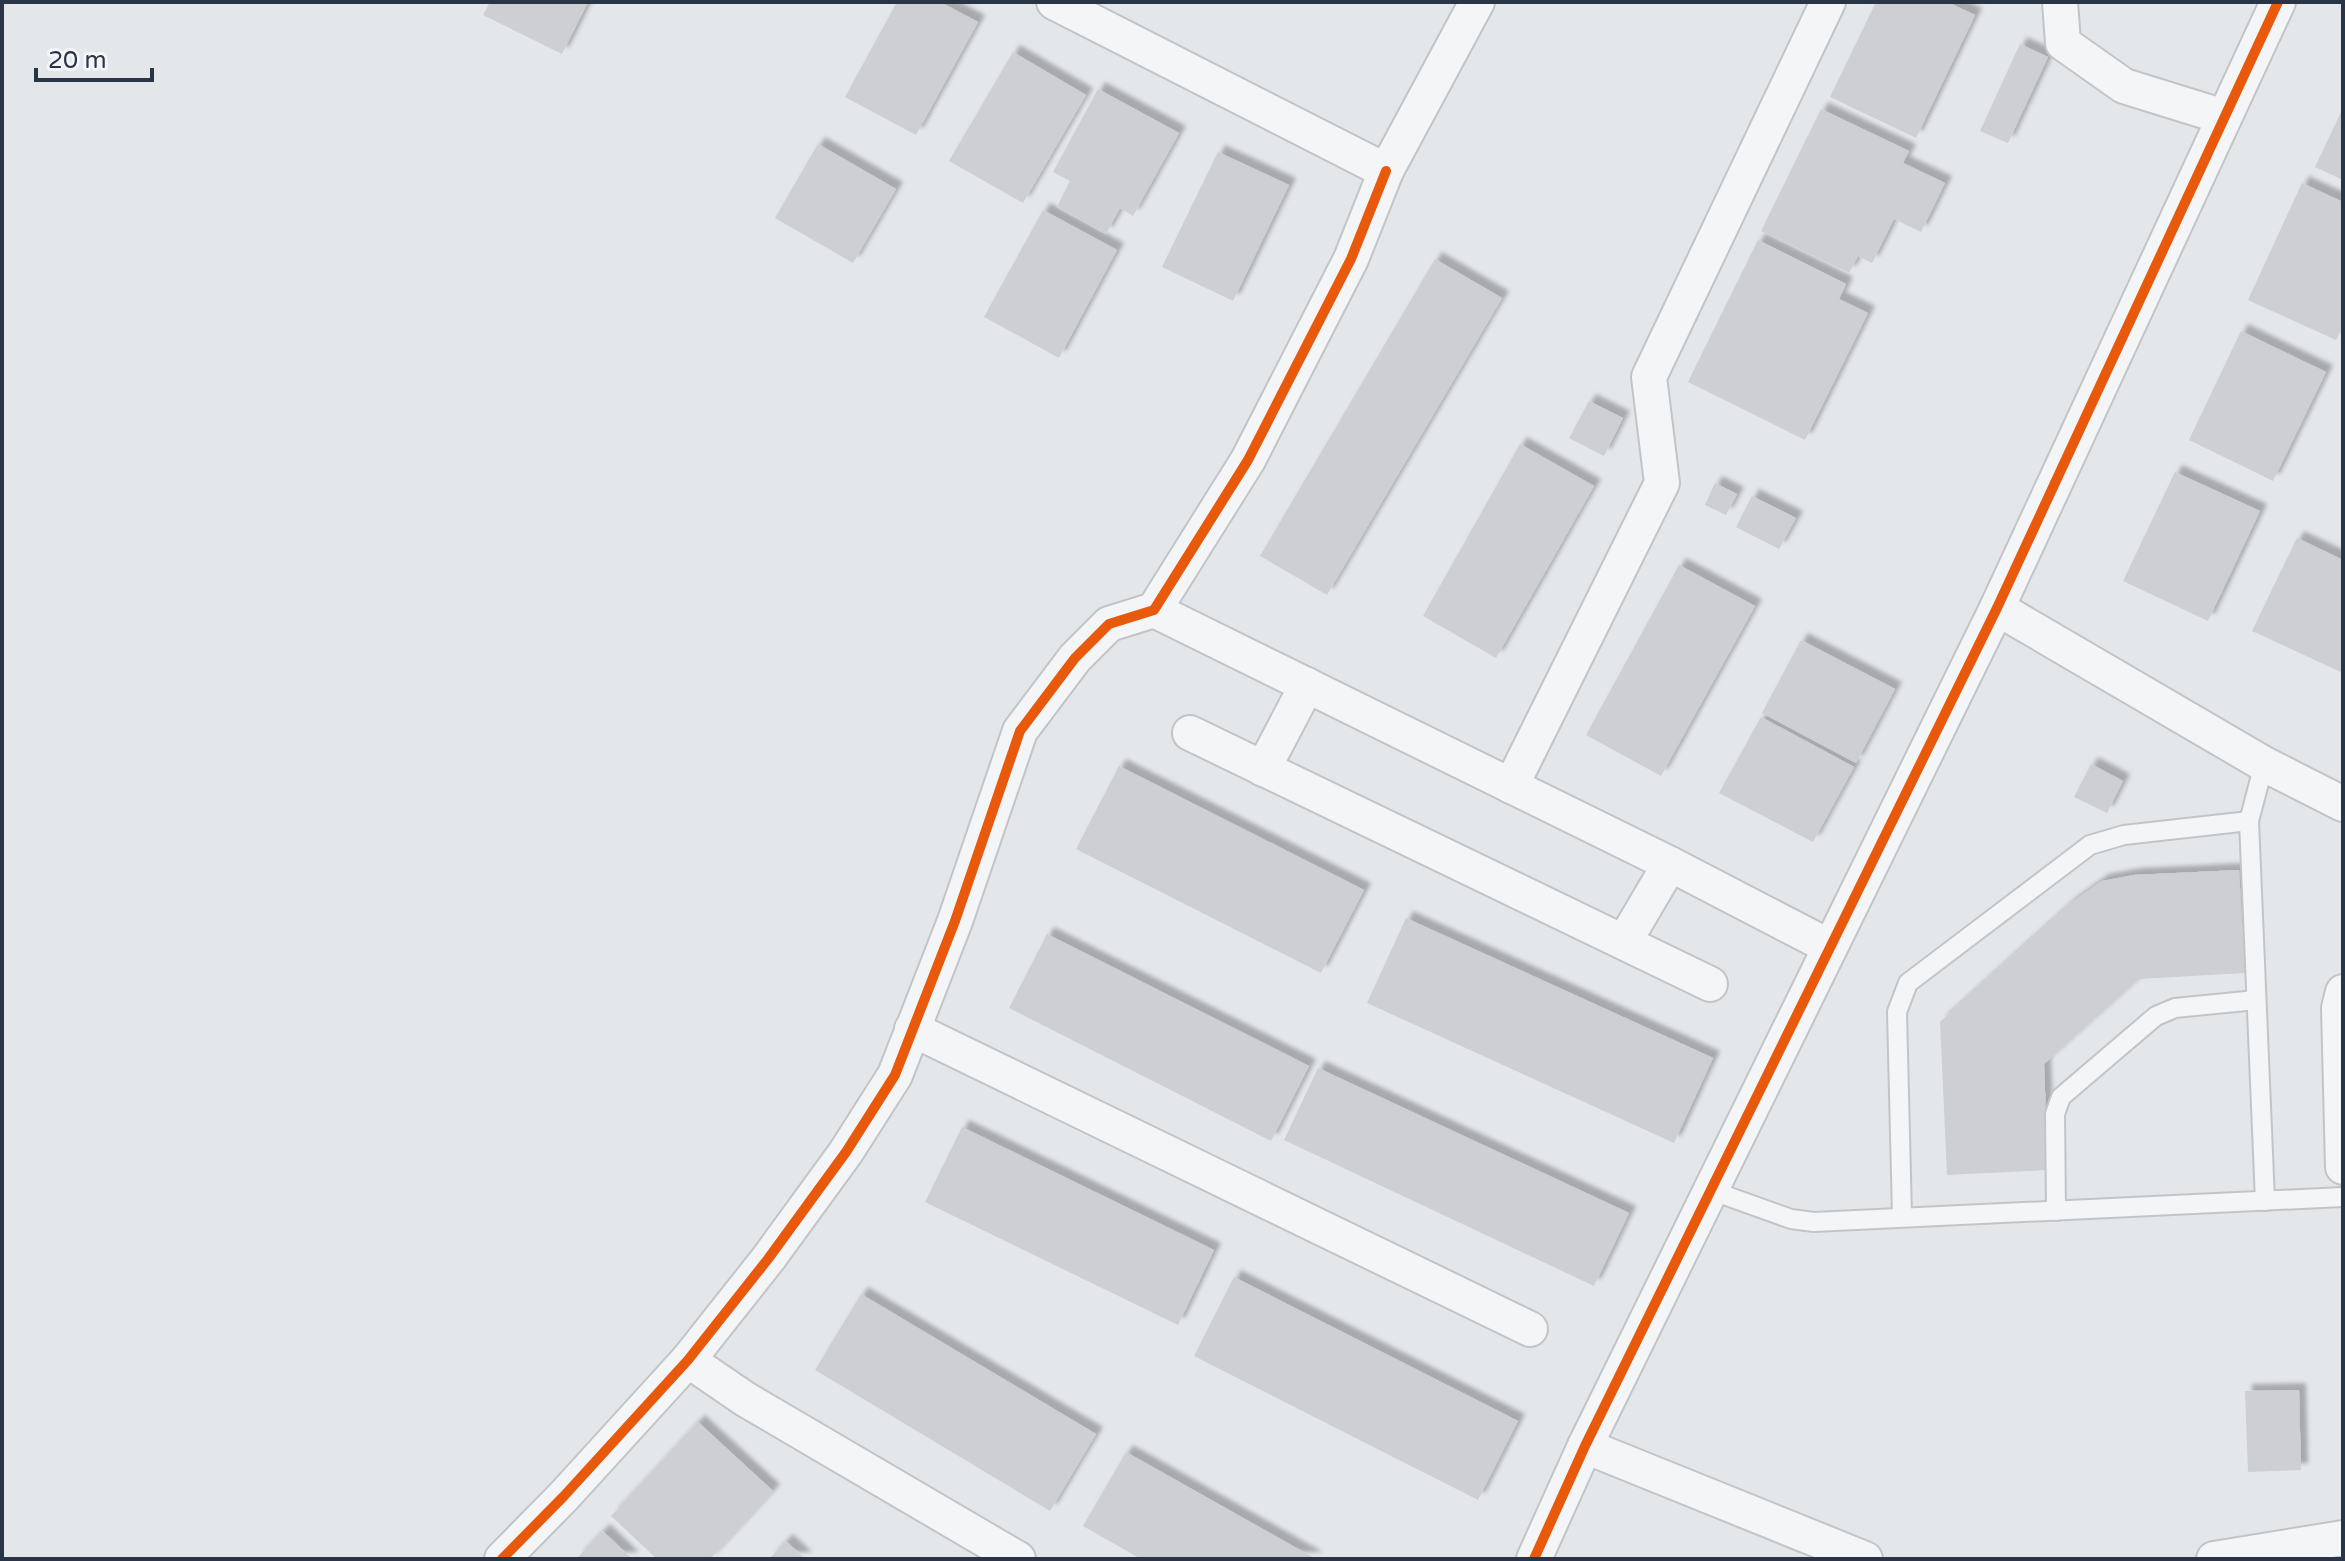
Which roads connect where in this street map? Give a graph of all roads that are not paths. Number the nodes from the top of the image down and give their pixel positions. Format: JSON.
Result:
{"nodes":[{"id":1,"x":1054,"y":2,"type":"edge"},
{"id":2,"x":1477,"y":2,"type":"edge"},
{"id":3,"x":1828,"y":2,"type":"edge"},
{"id":4,"x":2060,"y":2,"type":"edge"},
{"id":5,"x":2278,"y":2,"type":"edge"},
{"id":6,"x":2224,"y":117,"type":"junction"},
{"id":7,"x":1386,"y":171,"type":"junction"},
{"id":8,"x":1997,"y":608,"type":"junction"},
{"id":9,"x":1154,"y":610,"type":"junction"},
{"id":10,"x":1307,"y":685,"type":"junction"},
{"id":11,"x":1190,"y":733,"type":"dead end"},
{"id":12,"x":2264,"y":764,"type":"junction"},
{"id":13,"x":1263,"y":769,"type":"junction"},
{"id":14,"x":1511,"y":786,"type":"junction"},
{"id":15,"x":2343,"y":804,"type":"edge"},
{"id":16,"x":2249,"y":821,"type":"junction"},
{"id":17,"x":1670,"y":864,"type":"junction"},
{"id":18,"x":1624,"y":942,"type":"junction"},
{"id":19,"x":1830,"y":947,"type":"junction"},
{"id":20,"x":1710,"y":984,"type":"dead end"},
{"id":21,"x":2343,"y":992,"type":"edge"},
{"id":22,"x":2256,"y":1000,"type":"junction"},
{"id":23,"x":912,"y":1029,"type":"junction"},
{"id":24,"x":2343,"y":1167,"type":"edge"},
{"id":25,"x":1710,"y":1190,"type":"junction"},
{"id":26,"x":2343,"y":1197,"type":"edge"},
{"id":27,"x":2265,"y":1201,"type":"junction"},
{"id":28,"x":2056,"y":1211,"type":"junction"},
{"id":29,"x":1902,"y":1216,"type":"junction"},
{"id":30,"x":1530,"y":1329,"type":"dead end"},
{"id":31,"x":688,"y":1360,"type":"junction"},
{"id":32,"x":1585,"y":1446,"type":"junction"},
{"id":33,"x":2343,"y":1538,"type":"edge"},
{"id":34,"x":502,"y":1559,"type":"edge"},
{"id":35,"x":1018,"y":1559,"type":"edge"},
{"id":36,"x":1534,"y":1559,"type":"edge"},
{"id":37,"x":1865,"y":1559,"type":"edge"},
{"id":38,"x":2214,"y":1559,"type":"edge"}],
"edges":[{"from":1,"to":7,"type":"street"},
{"from":2,"to":7,"type":"street"},
{"from":3,"to":14,"type":"street"},
{"from":4,"to":6,"type":"street"},
{"from":5,"to":6,"type":"street"},
{"from":6,"to":8,"type":"street"},
{"from":7,"to":9,"type":"street"},
{"from":8,"to":12,"type":"street"},
{"from":8,"to":19,"type":"street"},
{"from":9,"to":10,"type":"street"},
{"from":9,"to":23,"type":"street"},
{"from":10,"to":13,"type":"street"},
{"from":10,"to":14,"type":"street"},
{"from":11,"to":13,"type":"street"},
{"from":12,"to":15,"type":"street"},
{"from":12,"to":16,"type":"lane"},
{"from":13,"to":18,"type":"street"},
{"from":14,"to":17,"type":"street"},
{"from":16,"to":22,"type":"lane"},
{"from":16,"to":29,"type":"lane"},
{"from":17,"to":18,"type":"street"},
{"from":17,"to":19,"type":"street"},
{"from":18,"to":20,"type":"street"},
{"from":19,"to":25,"type":"street"},
{"from":21,"to":24,"type":"street"},
{"from":22,"to":27,"type":"lane"},
{"from":22,"to":28,"type":"lane"},
{"from":23,"to":30,"type":"street"},
{"from":23,"to":31,"type":"street"},
{"from":25,"to":29,"type":"lane"},
{"from":25,"to":32,"type":"street"},
{"from":26,"to":27,"type":"lane"},
{"from":27,"to":28,"type":"lane"},
{"from":28,"to":29,"type":"lane"},
{"from":31,"to":34,"type":"street"},
{"from":31,"to":35,"type":"street"},
{"from":32,"to":36,"type":"street"},
{"from":32,"to":37,"type":"street"},
{"from":33,"to":38,"type":"street"}]}
